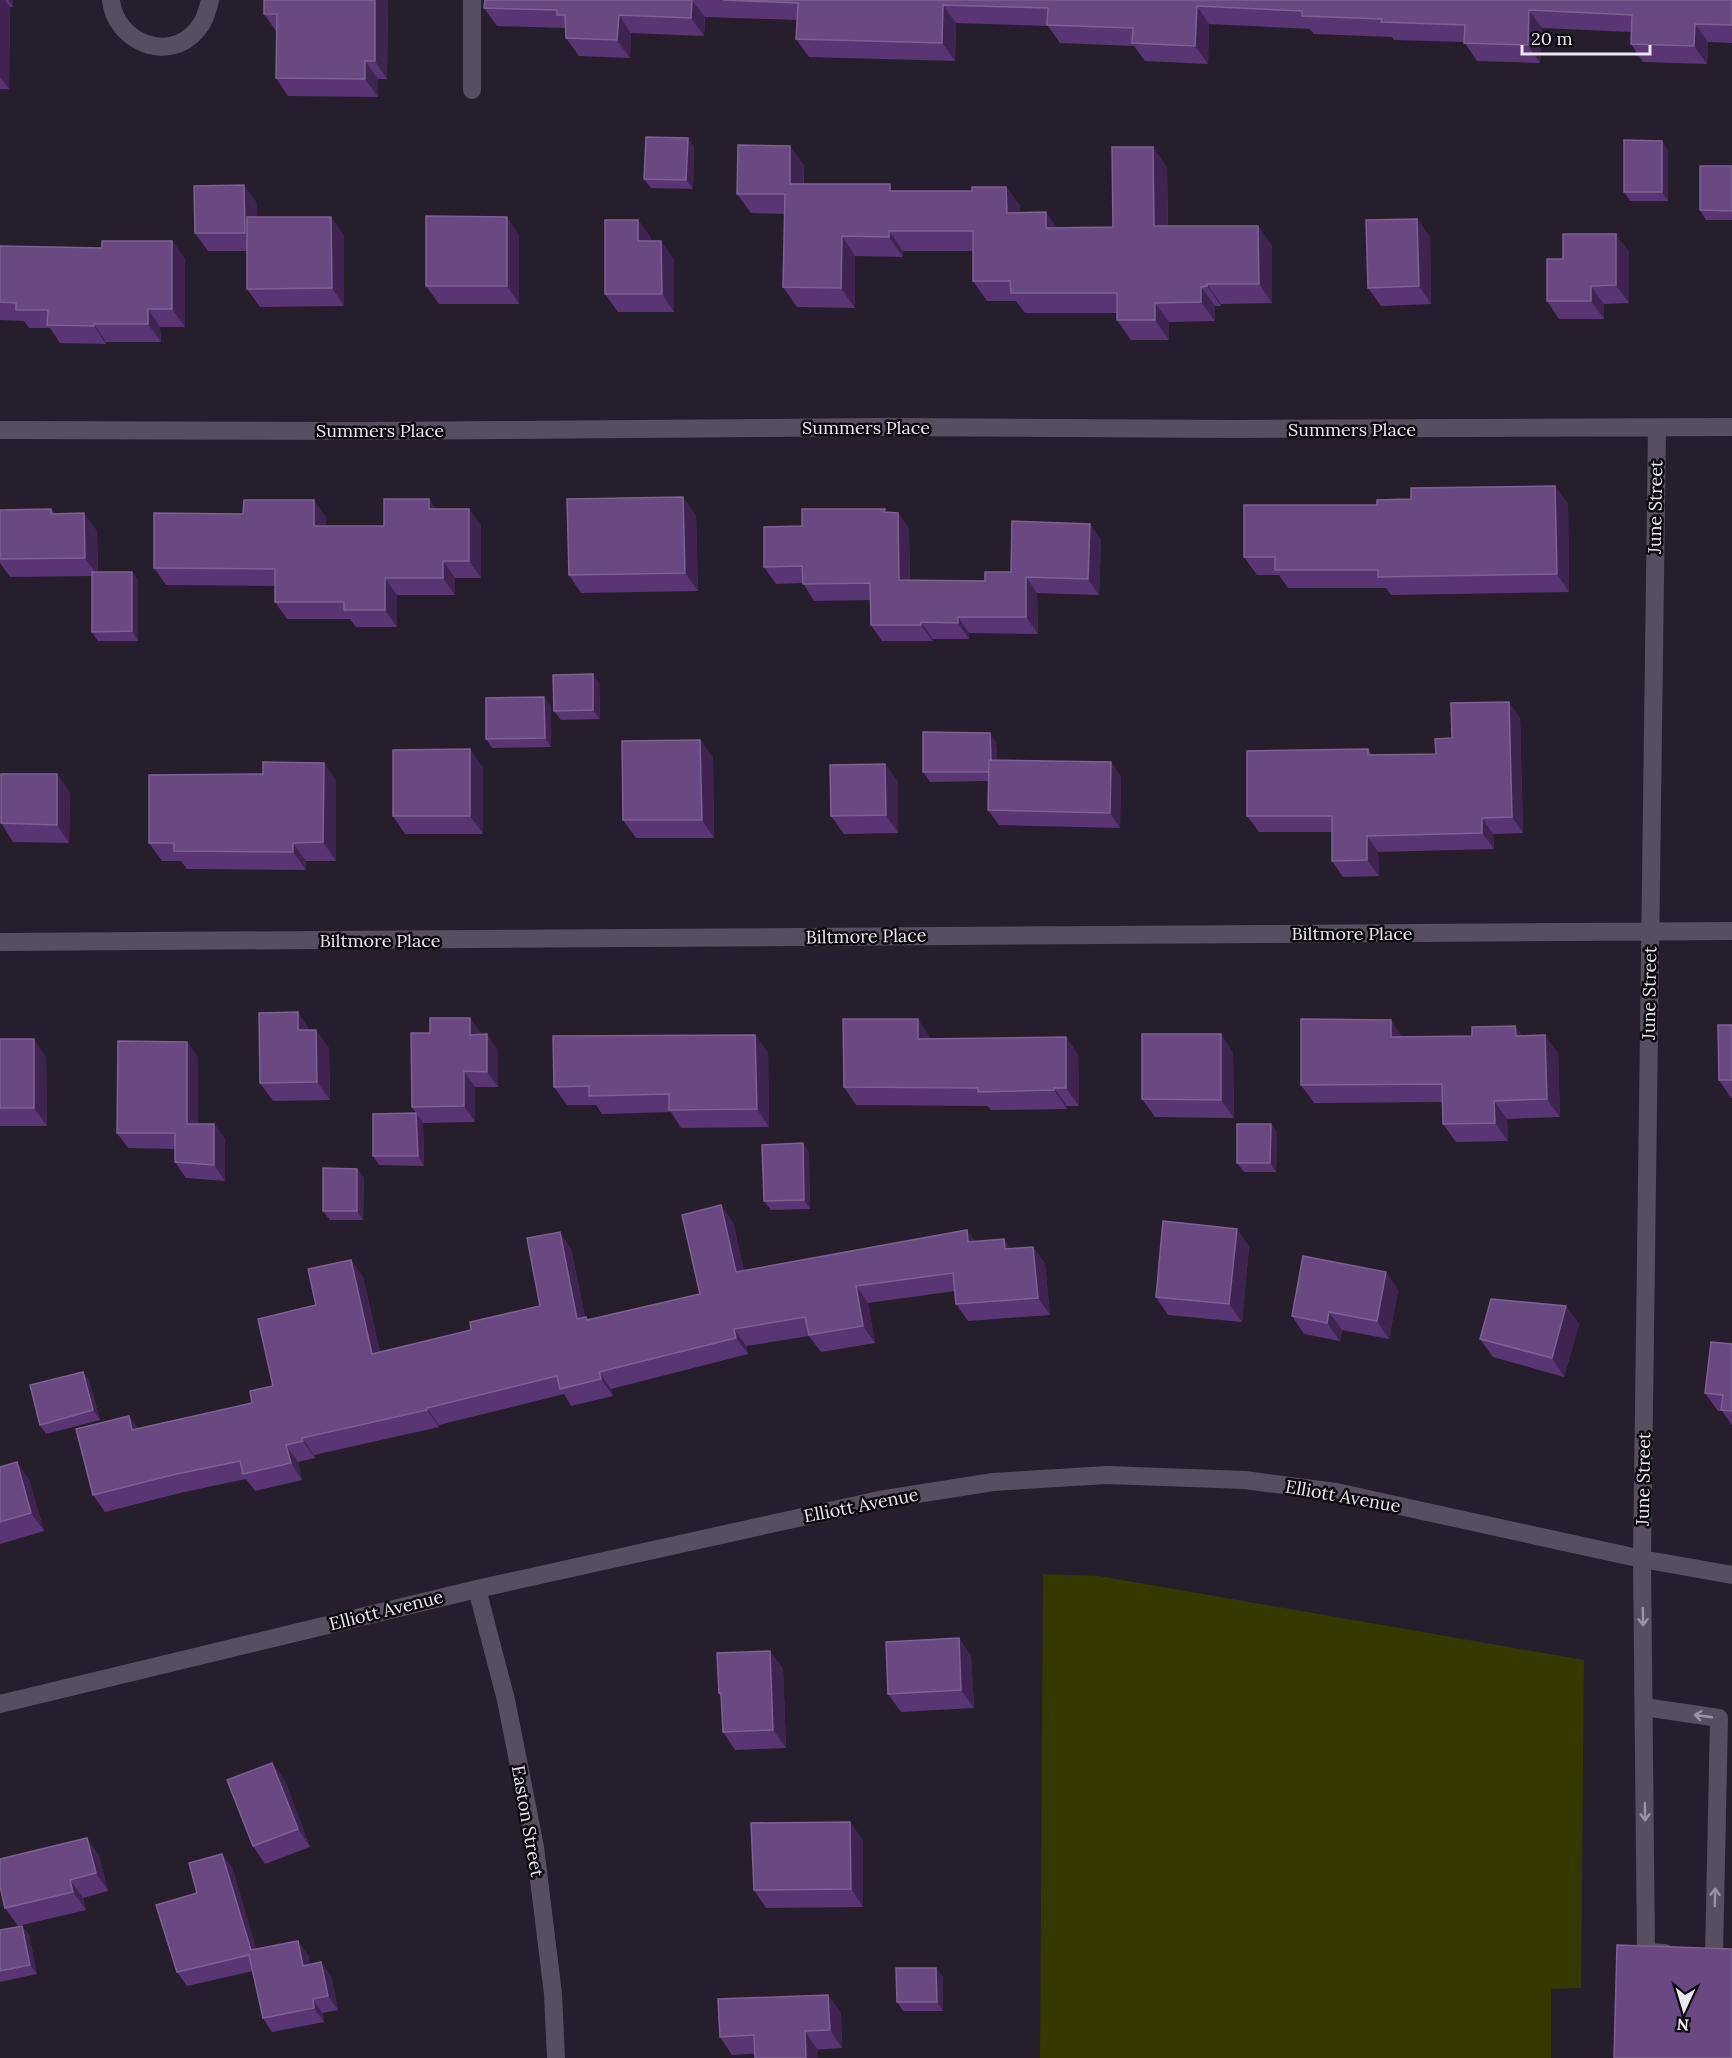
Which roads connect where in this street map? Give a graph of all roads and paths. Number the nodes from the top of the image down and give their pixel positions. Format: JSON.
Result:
{"nodes":[{"id":1,"x":111,"y":0,"type":"edge"},
{"id":2,"x":210,"y":0,"type":"edge"},
{"id":3,"x":472,"y":0,"type":"edge"},
{"id":4,"x":472,"y":90,"type":"dead end"},
{"id":5,"x":1732,"y":427,"type":"edge"},
{"id":6,"x":1657,"y":428,"type":"junction"},
{"id":7,"x":0,"y":430,"type":"edge"},
{"id":8,"x":1732,"y":931,"type":"edge"},
{"id":9,"x":1649,"y":932,"type":"junction"},
{"id":10,"x":0,"y":942,"type":"edge"},
{"id":11,"x":1642,"y":1559,"type":"junction"},
{"id":12,"x":1732,"y":1575,"type":"edge"},
{"id":13,"x":477,"y":1589,"type":"junction"},
{"id":14,"x":0,"y":1704,"type":"edge"},
{"id":15,"x":1644,"y":1707,"type":"junction"},
{"id":16,"x":1723,"y":1956,"type":"edge"},
{"id":17,"x":556,"y":2058,"type":"edge"}],
"edges":[{"from":1,"to":2,"type":"street"},
{"from":3,"to":4,"type":"street"},
{"from":5,"to":6,"type":"street","name":"Summers Place"},
{"from":6,"to":7,"type":"street","name":"Summers Place"},
{"from":6,"to":9,"type":"street","name":"June Street"},
{"from":8,"to":9,"type":"street","name":"Biltmore Place"},
{"from":9,"to":10,"type":"street","name":"Biltmore Place"},
{"from":9,"to":11,"type":"street","name":"June Street"},
{"from":11,"to":12,"type":"street","name":"Elliott Avenue"},
{"from":11,"to":13,"type":"street","name":"Elliott Avenue"},
{"from":11,"to":15,"type":"street","name":"June Street","one_way":true},
{"from":13,"to":14,"type":"street","name":"Elliott Avenue"},
{"from":13,"to":17,"type":"street","name":"Easton Street"},
{"from":16,"to":15,"type":"street","one_way":true},
{"from":15,"to":16,"type":"street","name":"June Street","one_way":true}]}
